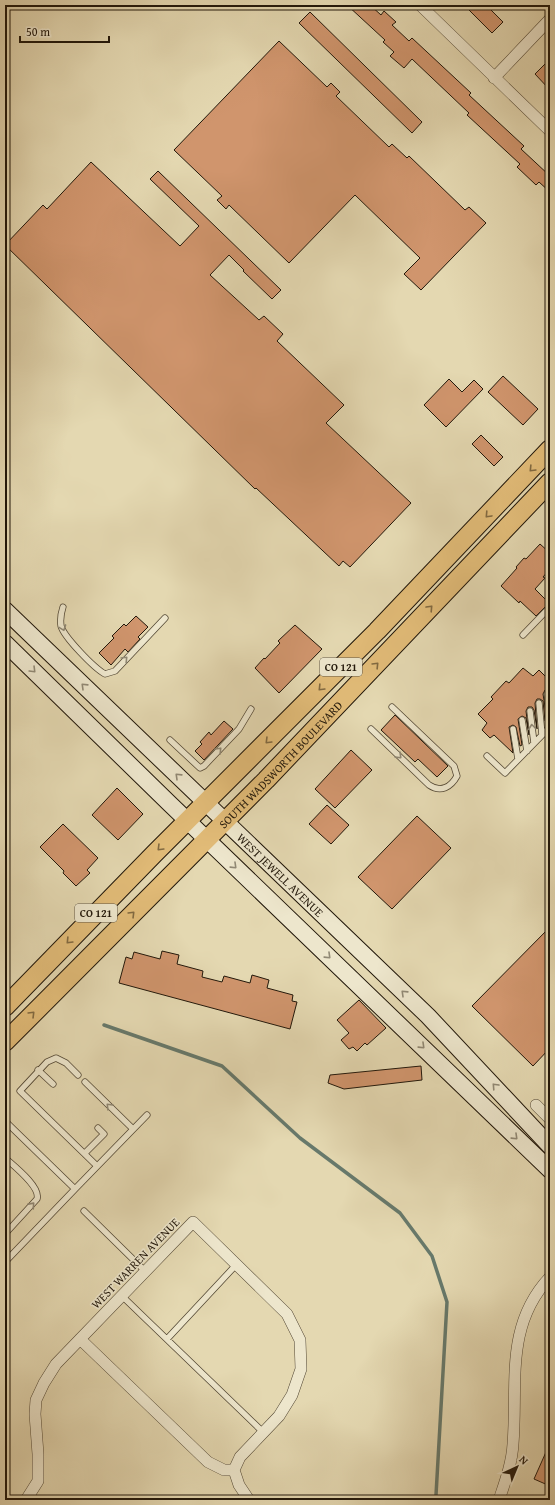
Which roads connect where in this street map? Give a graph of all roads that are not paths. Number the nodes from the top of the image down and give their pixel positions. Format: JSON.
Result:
{"nodes":[{"id":1,"x":420,"y":5,"type":"edge"},
{"id":2,"x":550,"y":19,"type":"edge"},
{"id":3,"x":494,"y":78,"type":"junction"},
{"id":4,"x":550,"y":131,"type":"edge"},
{"id":5,"x":550,"y":450,"type":"edge"},
{"id":6,"x":550,"y":482,"type":"edge"},
{"id":7,"x":63,"y":607,"type":"dead end"},
{"id":8,"x":550,"y":607,"type":"edge"},
{"id":9,"x":5,"y":610,"type":"edge"},
{"id":10,"x":165,"y":618,"type":"dead end"},
{"id":11,"x":523,"y":635,"type":"dead end"},
{"id":12,"x":5,"y":643,"type":"edge"},
{"id":13,"x":547,"y":694,"type":"dead end"},
{"id":14,"x":539,"y":703,"type":"dead end"},
{"id":15,"x":392,"y":707,"type":"dead end"},
{"id":16,"x":250,"y":709,"type":"dead end"},
{"id":17,"x":530,"y":711,"type":"dead end"},
{"id":18,"x":550,"y":716,"type":"edge"},
{"id":19,"x":522,"y":720,"type":"dead end"},
{"id":20,"x":550,"y":727,"type":"edge"},
{"id":21,"x":371,"y":729,"type":"dead end"},
{"id":22,"x":513,"y":729,"type":"dead end"},
{"id":23,"x":542,"y":735,"type":"junction"},
{"id":24,"x":170,"y":740,"type":"dead end"},
{"id":25,"x":534,"y":743,"type":"junction"},
{"id":26,"x":527,"y":751,"type":"junction"},
{"id":27,"x":487,"y":756,"type":"dead end"},
{"id":28,"x":518,"y":759,"type":"junction"},
{"id":29,"x":206,"y":803,"type":"junction"},
{"id":30,"x":187,"y":821,"type":"junction"},
{"id":31,"x":224,"y":821,"type":"junction"},
{"id":32,"x":206,"y":839,"type":"junction"},
{"id":33,"x":5,"y":984,"type":"edge"},
{"id":34,"x":5,"y":995,"type":"edge"},
{"id":35,"x":5,"y":1007,"type":"edge"},
{"id":36,"x":5,"y":1042,"type":"edge"},
{"id":37,"x":38,"y":1070,"type":"junction"},
{"id":38,"x":78,"y":1075,"type":"dead end"},
{"id":39,"x":85,"y":1082,"type":"dead end"},
{"id":40,"x":53,"y":1084,"type":"dead end"},
{"id":41,"x":536,"y":1105,"type":"dead end"},
{"id":42,"x":147,"y":1115,"type":"dead end"},
{"id":43,"x":550,"y":1119,"type":"edge"},
{"id":44,"x":5,"y":1121,"type":"edge"},
{"id":45,"x":98,"y":1128,"type":"dead end"},
{"id":46,"x":133,"y":1129,"type":"junction"},
{"id":47,"x":550,"y":1146,"type":"edge"},
{"id":48,"x":85,"y":1153,"type":"junction"},
{"id":49,"x":5,"y":1158,"type":"edge"},
{"id":50,"x":97,"y":1166,"type":"junction"},
{"id":51,"x":550,"y":1170,"type":"edge"},
{"id":52,"x":75,"y":1189,"type":"junction"},
{"id":53,"x":84,"y":1211,"type":"dead end"},
{"id":54,"x":5,"y":1234,"type":"edge"},
{"id":55,"x":5,"y":1262,"type":"edge"},
{"id":56,"x":236,"y":1265,"type":"junction"},
{"id":57,"x":146,"y":1271,"type":"junction"},
{"id":58,"x":550,"y":1277,"type":"edge"},
{"id":59,"x":122,"y":1296,"type":"junction"},
{"id":60,"x":80,"y":1339,"type":"junction"},
{"id":61,"x":167,"y":1339,"type":"junction"},
{"id":62,"x":263,"y":1432,"type":"junction"},
{"id":63,"x":234,"y":1470,"type":"junction"},
{"id":64,"x":26,"y":1500,"type":"edge"},
{"id":65,"x":249,"y":1500,"type":"edge"},
{"id":66,"x":499,"y":1500,"type":"edge"}],
"edges":[{"from":1,"to":3,"type":"street"},
{"from":2,"to":3,"type":"street"},
{"from":3,"to":4,"type":"street"},
{"from":5,"to":29,"type":"main road","name":"SOUTH WADSWORTH BOULEVARD","number":"CO 121","one_way":true},
{"from":31,"to":6,"type":"main road","name":"SOUTH WADSWORTH BOULEVARD","number":"CO 121","one_way":true},
{"from":7,"to":10,"type":"lane","one_way":true},
{"from":8,"to":11,"type":"lane"},
{"from":29,"to":9,"type":"main road","name":"WEST JEWELL AVENUE","one_way":true},
{"from":12,"to":30,"type":"main road","name":"WEST JEWELL AVENUE","one_way":true},
{"from":13,"to":18,"type":"lane"},
{"from":14,"to":23,"type":"lane"},
{"from":21,"to":15,"type":"lane","one_way":true},
{"from":24,"to":16,"type":"lane","one_way":true},
{"from":25,"to":17,"type":"lane","one_way":true},
{"from":19,"to":26,"type":"lane"},
{"from":20,"to":23,"type":"lane"},
{"from":22,"to":28,"type":"lane"},
{"from":23,"to":25,"type":"lane"},
{"from":25,"to":26,"type":"lane"},
{"from":26,"to":28,"type":"lane"},
{"from":27,"to":28,"type":"lane"},
{"from":29,"to":30,"type":"main road","name":"SOUTH WADSWORTH BOULEVARD","number":"CO 121"},
{"from":29,"to":31,"type":"main road","name":"WEST JEWELL AVENUE"},
{"from":30,"to":32,"type":"main road","name":"WEST JEWELL AVENUE"},
{"from":30,"to":35,"type":"main road","name":"SOUTH WADSWORTH BOULEVARD","number":"CO 121","one_way":true},
{"from":31,"to":32,"type":"main road","name":"SOUTH WADSWORTH BOULEVARD","number":"CO 121"},
{"from":47,"to":31,"type":"main road","name":"WEST JEWELL AVENUE","one_way":true},
{"from":36,"to":32,"type":"main road","name":"SOUTH WADSWORTH BOULEVARD","number":"CO 121","one_way":true},
{"from":32,"to":51,"type":"main road","name":"WEST JEWELL AVENUE","one_way":true},
{"from":33,"to":34,"type":"lane"},
{"from":37,"to":38,"type":"lane"},
{"from":37,"to":40,"type":"lane"},
{"from":37,"to":48,"type":"lane"},
{"from":46,"to":39,"type":"lane","one_way":true},
{"from":41,"to":43,"type":"street"},
{"from":42,"to":46,"type":"lane"},
{"from":44,"to":52,"type":"lane"},
{"from":45,"to":48,"type":"lane"},
{"from":46,"to":50,"type":"lane"},
{"from":48,"to":50,"type":"lane"},
{"from":54,"to":49,"type":"lane","one_way":true},
{"from":50,"to":52,"type":"lane"},
{"from":52,"to":55,"type":"lane"},
{"from":53,"to":57,"type":"lane"},
{"from":56,"to":57,"type":"street","name":"WEST WARREN AVENUE"},
{"from":56,"to":61,"type":"lane"},
{"from":56,"to":62,"type":"street","name":"WEST WARREN AVENUE"},
{"from":57,"to":59,"type":"street","name":"WEST WARREN AVENUE"},
{"from":58,"to":66,"type":"street"},
{"from":59,"to":60,"type":"street","name":"WEST WARREN AVENUE"},
{"from":59,"to":61,"type":"lane"},
{"from":60,"to":63,"type":"street"},
{"from":60,"to":64,"type":"street","name":"WEST WARREN AVENUE"},
{"from":61,"to":62,"type":"lane"},
{"from":62,"to":63,"type":"street","name":"WEST WARREN AVENUE"},
{"from":63,"to":65,"type":"street"}]}
